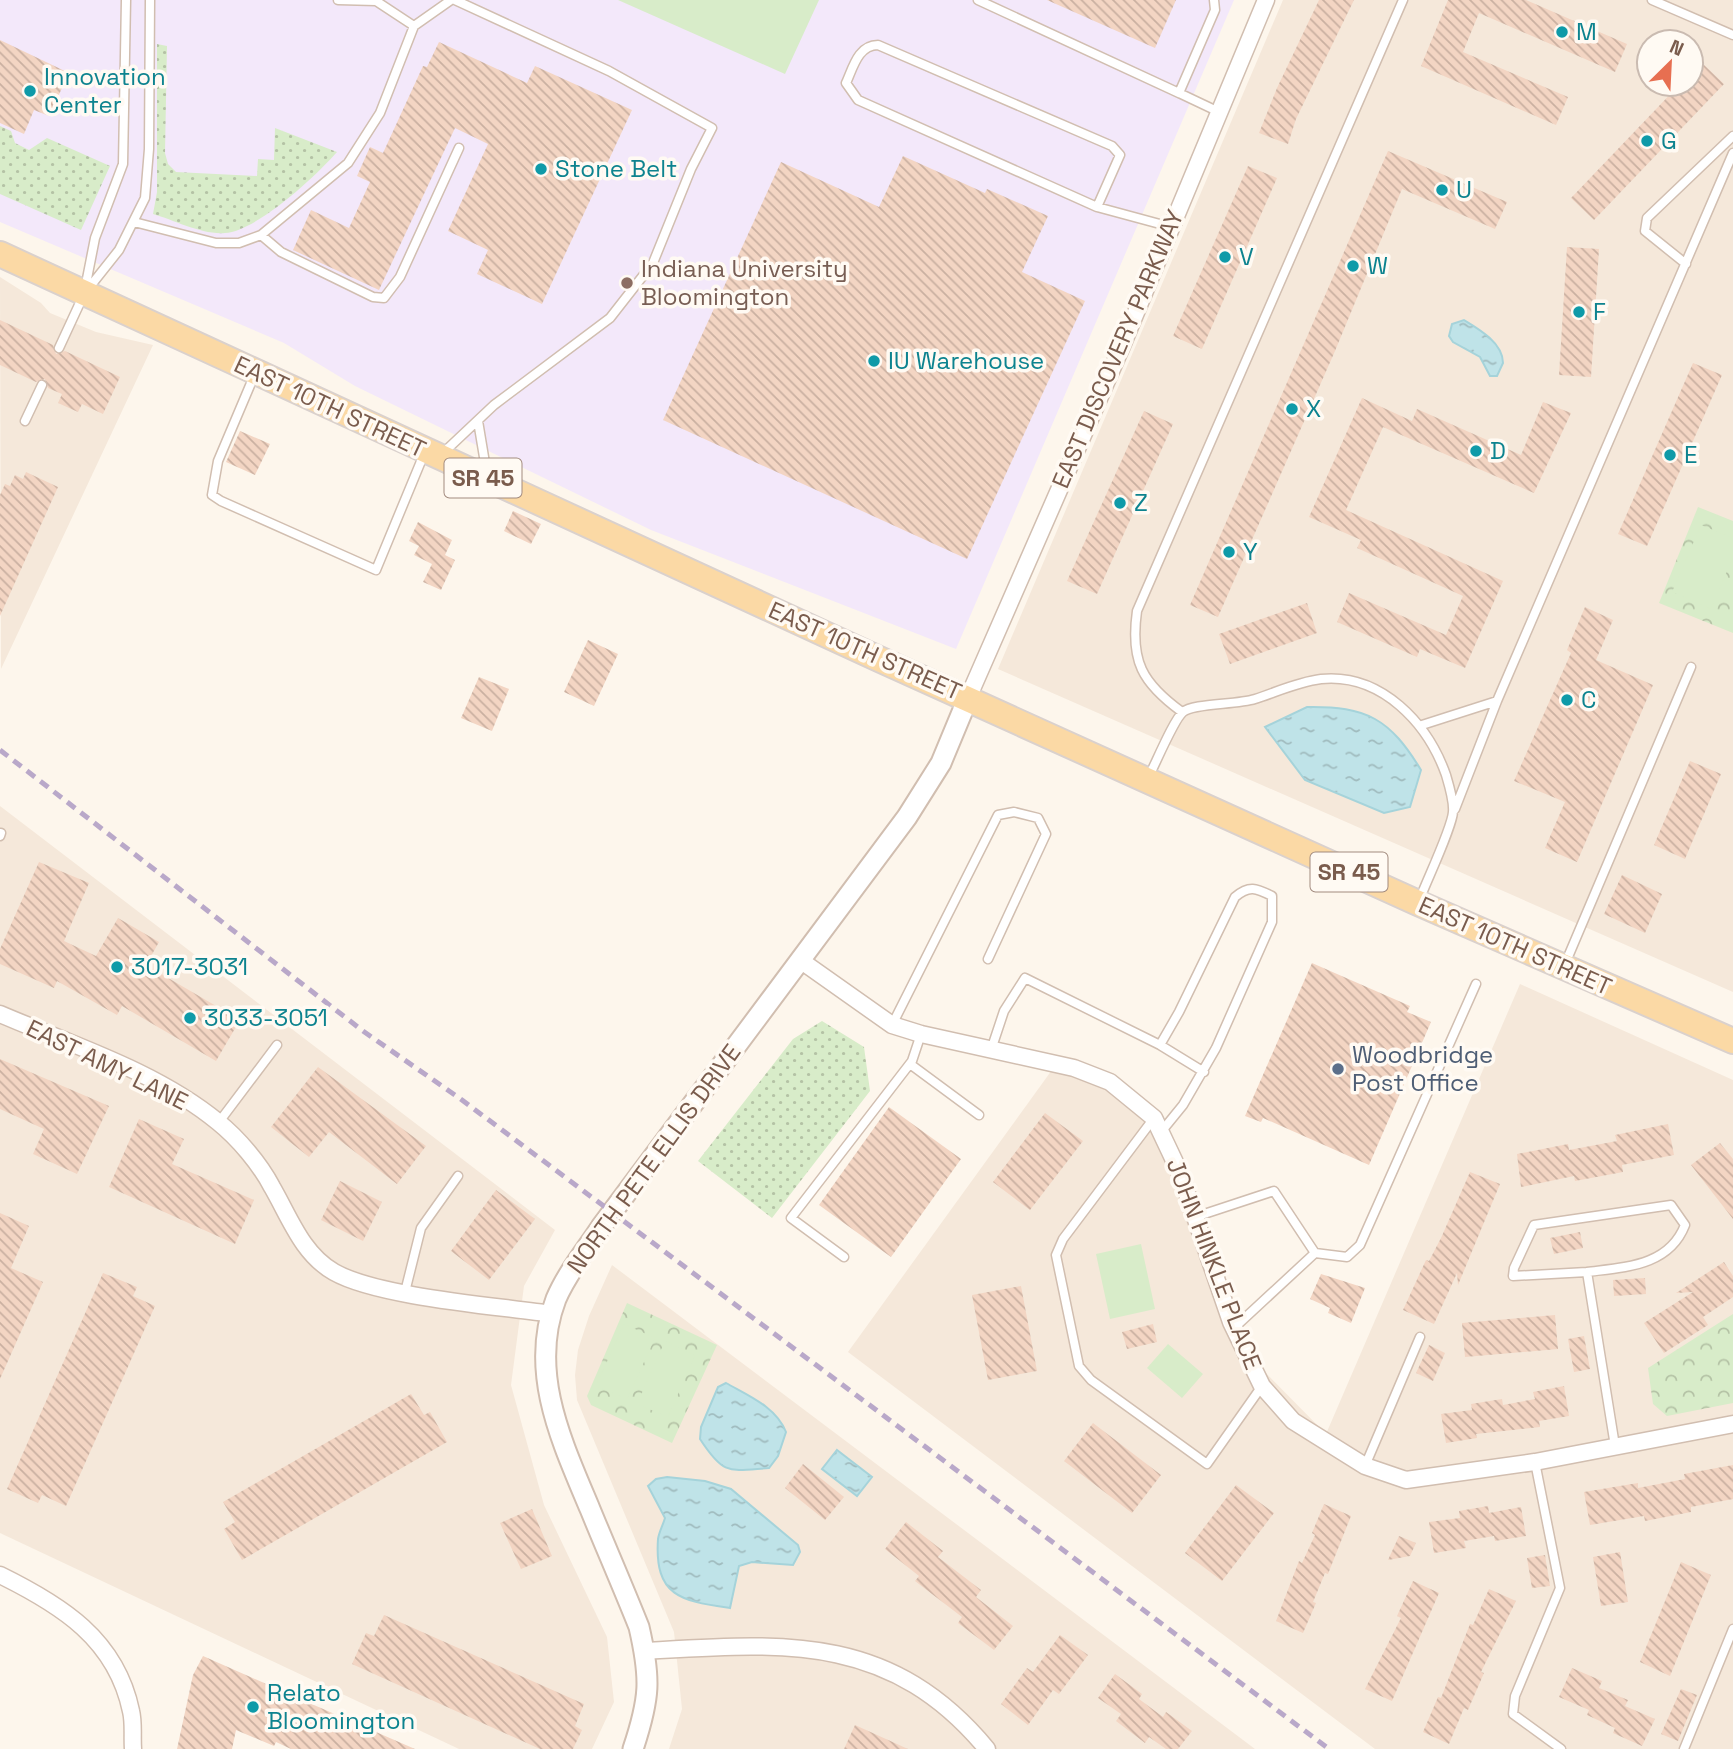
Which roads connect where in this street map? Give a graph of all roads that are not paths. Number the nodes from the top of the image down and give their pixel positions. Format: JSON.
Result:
{"nodes":[{"id":1,"x":127,"y":0,"type":"edge"},
{"id":2,"x":150,"y":0,"type":"edge"},
{"id":3,"x":338,"y":0,"type":"edge"},
{"id":4,"x":453,"y":0,"type":"edge"},
{"id":5,"x":978,"y":0,"type":"edge"},
{"id":6,"x":1214,"y":0,"type":"edge"},
{"id":7,"x":1266,"y":0,"type":"edge"},
{"id":8,"x":1403,"y":0,"type":"edge"},
{"id":9,"x":1652,"y":0,"type":"edge"},
{"id":10,"x":376,"y":1,"type":"edge"},
{"id":11,"x":414,"y":26,"type":"junction"},
{"id":12,"x":1733,"y":36,"type":"edge"},
{"id":13,"x":1179,"y":93,"type":"junction"},
{"id":14,"x":1217,"y":111,"type":"junction"},
{"id":15,"x":1733,"y":136,"type":"edge"},
{"id":16,"x":459,"y":148,"type":"dead end"},
{"id":17,"x":1733,"y":153,"type":"edge"},
{"id":18,"x":1097,"y":208,"type":"junction"},
{"id":19,"x":134,"y":222,"type":"junction"},
{"id":20,"x":1171,"y":227,"type":"junction"},
{"id":21,"x":261,"y":235,"type":"junction"},
{"id":22,"x":0,"y":254,"type":"edge"},
{"id":23,"x":1686,"y":264,"type":"junction"},
{"id":24,"x":83,"y":295,"type":"junction"},
{"id":25,"x":59,"y":348,"type":"dead end"},
{"id":26,"x":256,"y":373,"type":"junction"},
{"id":27,"x":42,"y":385,"type":"dead end"},
{"id":28,"x":24,"y":421,"type":"dead end"},
{"id":29,"x":478,"y":421,"type":"junction"},
{"id":30,"x":432,"y":454,"type":"junction"},
{"id":31,"x":503,"y":487,"type":"junction"},
{"id":32,"x":1691,"y":667,"type":"dead end"},
{"id":33,"x":968,"y":698,"type":"junction"},
{"id":34,"x":1497,"y":701,"type":"junction"},
{"id":35,"x":1182,"y":712,"type":"junction"},
{"id":36,"x":1422,"y":726,"type":"junction"},
{"id":37,"x":1147,"y":780,"type":"junction"},
{"id":38,"x":1454,"y":812,"type":"junction"},
{"id":39,"x":1418,"y":903,"type":"junction"},
{"id":40,"x":988,"y":959,"type":"dead end"},
{"id":41,"x":800,"y":960,"type":"junction"},
{"id":42,"x":1564,"y":967,"type":"junction"},
{"id":43,"x":1476,"y":984,"type":"dead end"},
{"id":44,"x":0,"y":1014,"type":"edge"},
{"id":45,"x":892,"y":1025,"type":"junction"},
{"id":46,"x":921,"y":1034,"type":"junction"},
{"id":47,"x":1733,"y":1041,"type":"edge"},
{"id":48,"x":277,"y":1045,"type":"dead end"},
{"id":49,"x":1160,"y":1045,"type":"junction"},
{"id":50,"x":991,"y":1050,"type":"junction"},
{"id":51,"x":910,"y":1064,"type":"junction"},
{"id":52,"x":1204,"y":1072,"type":"junction"},
{"id":53,"x":978,"y":1115,"type":"dead end"},
{"id":54,"x":1154,"y":1118,"type":"junction"},
{"id":55,"x":219,"y":1122,"type":"junction"},
{"id":56,"x":1161,"y":1133,"type":"junction"},
{"id":57,"x":458,"y":1176,"type":"dead end"},
{"id":58,"x":1195,"y":1217,"type":"junction"},
{"id":59,"x":1315,"y":1253,"type":"junction"},
{"id":60,"x":844,"y":1257,"type":"dead end"},
{"id":61,"x":1587,"y":1272,"type":"junction"},
{"id":62,"x":405,"y":1292,"type":"junction"},
{"id":63,"x":552,"y":1314,"type":"junction"},
{"id":64,"x":1234,"y":1328,"type":"junction"},
{"id":65,"x":1420,"y":1338,"type":"dead end"},
{"id":66,"x":1262,"y":1386,"type":"junction"},
{"id":67,"x":1733,"y":1424,"type":"edge"},
{"id":68,"x":1615,"y":1446,"type":"junction"},
{"id":69,"x":1535,"y":1462,"type":"junction"},
{"id":70,"x":1365,"y":1466,"type":"junction"},
{"id":71,"x":0,"y":1575,"type":"edge"},
{"id":72,"x":1733,"y":1629,"type":"edge"},
{"id":73,"x":645,"y":1651,"type":"junction"},
{"id":74,"x":133,"y":1749,"type":"edge"},
{"id":75,"x":633,"y":1749,"type":"edge"},
{"id":76,"x":988,"y":1749,"type":"edge"},
{"id":77,"x":1561,"y":1749,"type":"edge"},
{"id":78,"x":1684,"y":1749,"type":"edge"}],
"edges":[{"from":1,"to":24,"type":"lane"},
{"from":2,"to":19,"type":"lane"},
{"from":3,"to":10,"type":"lane"},
{"from":4,"to":11,"type":"lane"},
{"from":4,"to":29,"type":"lane"},
{"from":5,"to":13,"type":"lane"},
{"from":6,"to":13,"type":"lane"},
{"from":7,"to":14,"type":"street","name":"EAST DISCOVERY PARKWAY"},
{"from":8,"to":35,"type":"lane"},
{"from":9,"to":12,"type":"lane"},
{"from":10,"to":11,"type":"lane"},
{"from":11,"to":21,"type":"lane"},
{"from":13,"to":14,"type":"lane"},
{"from":14,"to":20,"type":"street","name":"EAST DISCOVERY PARKWAY"},
{"from":15,"to":23,"type":"lane"},
{"from":16,"to":21,"type":"lane"},
{"from":17,"to":23,"type":"lane"},
{"from":18,"to":18,"type":"lane"},
{"from":18,"to":20,"type":"lane"},
{"from":19,"to":21,"type":"lane"},
{"from":19,"to":24,"type":"lane"},
{"from":20,"to":33,"type":"street","name":"EAST DISCOVERY PARKWAY"},
{"from":22,"to":24,"type":"main road","name":"EAST 10TH STREET","number":"SR 45"},
{"from":23,"to":34,"type":"lane"},
{"from":24,"to":25,"type":"lane"},
{"from":24,"to":26,"type":"main road","name":"EAST 10TH STREET","number":"SR 45"},
{"from":26,"to":30,"type":"main road","name":"EAST 10TH STREET","number":"SR 45"},
{"from":26,"to":30,"type":"lane"},
{"from":27,"to":28,"type":"lane"},
{"from":29,"to":30,"type":"lane"},
{"from":29,"to":31,"type":"lane"},
{"from":30,"to":31,"type":"main road","name":"EAST 10TH STREET","number":"SR 45"},
{"from":31,"to":33,"type":"main road","name":"EAST 10TH STREET","number":"SR 45"},
{"from":32,"to":42,"type":"lane"},
{"from":33,"to":37,"type":"main road","name":"EAST 10TH STREET","number":"SR 45"},
{"from":33,"to":41,"type":"street","name":"NORTH PETE ELLIS DRIVE"},
{"from":34,"to":36,"type":"lane"},
{"from":34,"to":38,"type":"lane"},
{"from":35,"to":36,"type":"lane"},
{"from":35,"to":37,"type":"lane"},
{"from":36,"to":38,"type":"lane"},
{"from":37,"to":39,"type":"main road","name":"EAST 10TH STREET","number":"SR 45"},
{"from":38,"to":39,"type":"lane"},
{"from":39,"to":42,"type":"main road","name":"EAST 10TH STREET","number":"SR 45"},
{"from":40,"to":45,"type":"lane"},
{"from":41,"to":45,"type":"street","name":"JOHN HINKLE PLACE"},
{"from":41,"to":63,"type":"street","name":"NORTH PETE ELLIS DRIVE"},
{"from":42,"to":47,"type":"main road","name":"EAST 10TH STREET","number":"SR 45"},
{"from":43,"to":59,"type":"lane"},
{"from":44,"to":55,"type":"street","name":"EAST AMY LANE"},
{"from":45,"to":46,"type":"street","name":"JOHN HINKLE PLACE"},
{"from":46,"to":50,"type":"street","name":"JOHN HINKLE PLACE"},
{"from":46,"to":51,"type":"lane"},
{"from":48,"to":55,"type":"lane"},
{"from":49,"to":50,"type":"lane"},
{"from":49,"to":52,"type":"lane"},
{"from":49,"to":52,"type":"lane"},
{"from":50,"to":54,"type":"street","name":"JOHN HINKLE PLACE"},
{"from":51,"to":53,"type":"lane"},
{"from":51,"to":60,"type":"lane"},
{"from":52,"to":56,"type":"lane"},
{"from":54,"to":56,"type":"street","name":"JOHN HINKLE PLACE"},
{"from":54,"to":66,"type":"lane"},
{"from":55,"to":62,"type":"street","name":"EAST AMY LANE"},
{"from":56,"to":58,"type":"street","name":"JOHN HINKLE PLACE"},
{"from":57,"to":62,"type":"lane"},
{"from":58,"to":59,"type":"lane"},
{"from":58,"to":64,"type":"street","name":"JOHN HINKLE PLACE"},
{"from":59,"to":64,"type":"lane"},
{"from":61,"to":61,"type":"lane"},
{"from":61,"to":68,"type":"lane"},
{"from":62,"to":63,"type":"street","name":"EAST AMY LANE"},
{"from":63,"to":73,"type":"street","name":"NORTH PETE ELLIS DRIVE"},
{"from":64,"to":66,"type":"street","name":"JOHN HINKLE PLACE"},
{"from":65,"to":70,"type":"lane"},
{"from":66,"to":70,"type":"street","name":"JOHN HINKLE PLACE"},
{"from":67,"to":68,"type":"street","name":"JOHN HINKLE PLACE"},
{"from":68,"to":69,"type":"street","name":"JOHN HINKLE PLACE"},
{"from":69,"to":70,"type":"street","name":"JOHN HINKLE PLACE"},
{"from":69,"to":77,"type":"lane"},
{"from":71,"to":74,"type":"street"},
{"from":72,"to":78,"type":"lane"},
{"from":73,"to":75,"type":"street","name":"NORTH PETE ELLIS DRIVE"},
{"from":73,"to":76,"type":"street"}]}
